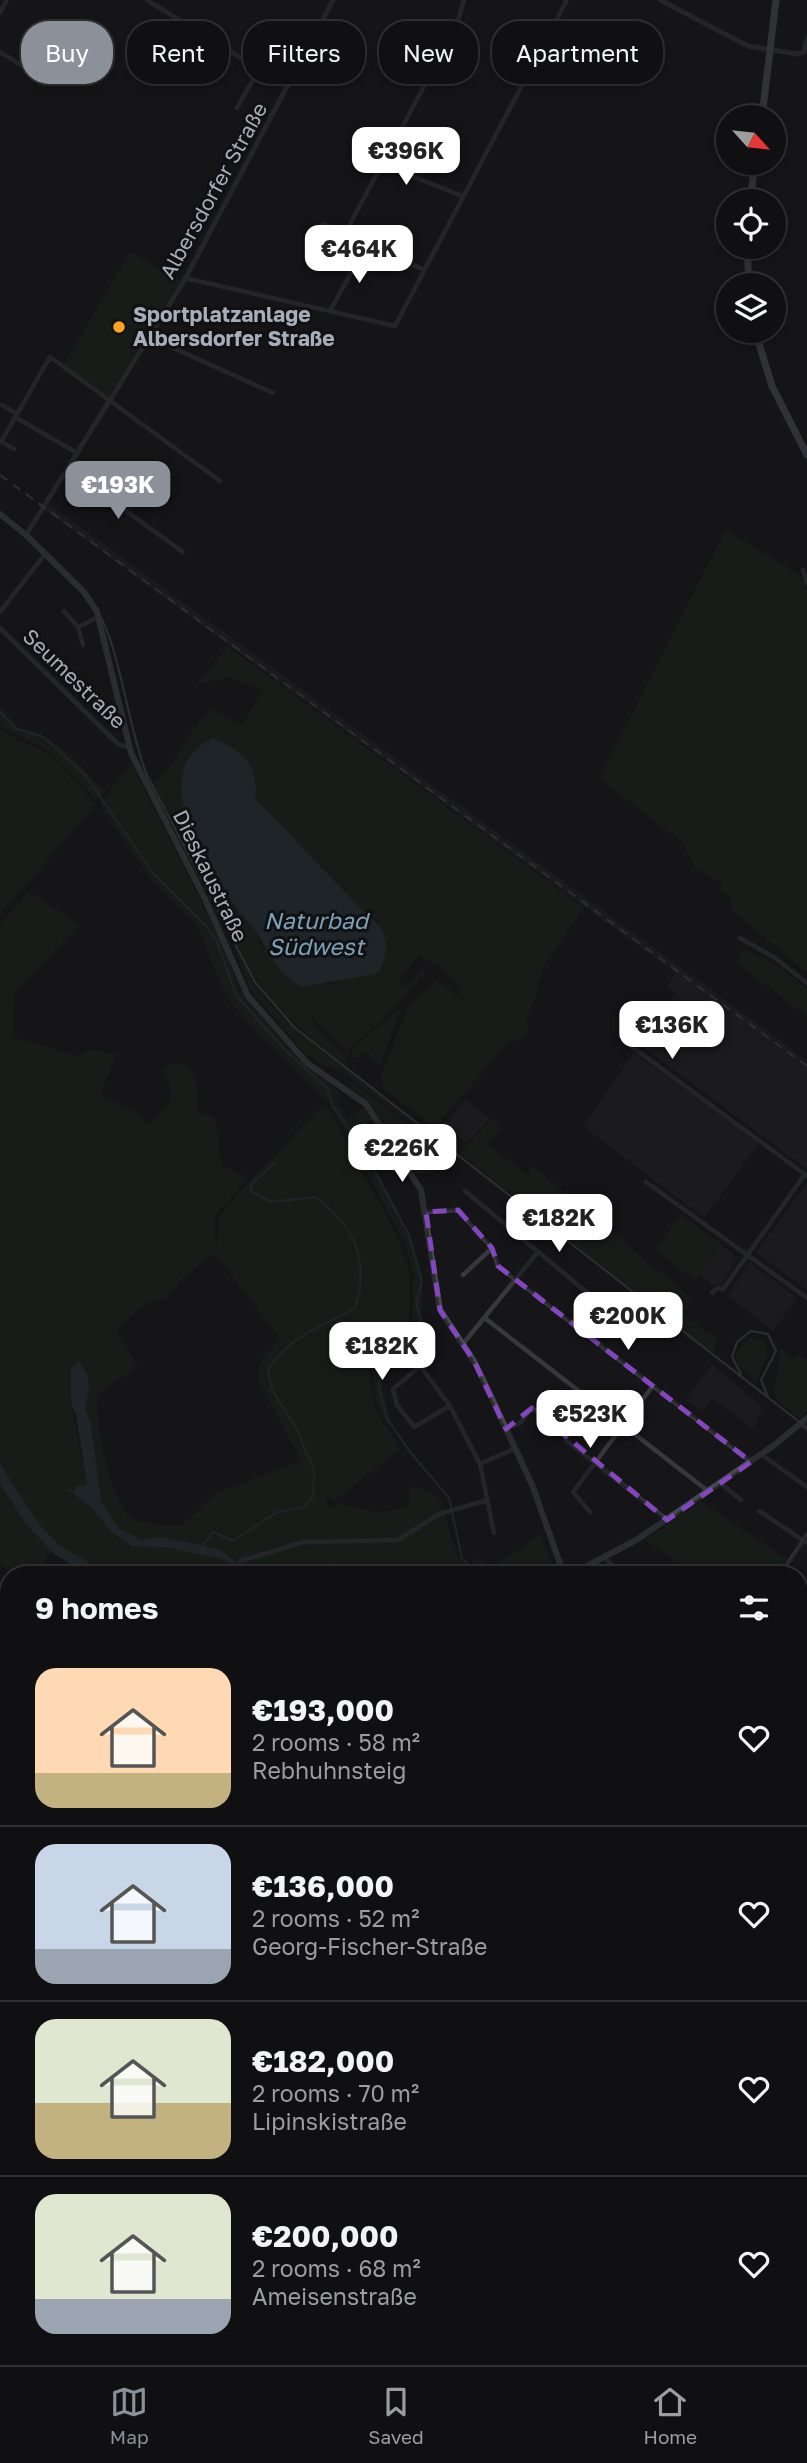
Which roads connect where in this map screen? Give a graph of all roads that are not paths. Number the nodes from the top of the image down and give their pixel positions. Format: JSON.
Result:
{"nodes":[{"id":1,"x":7,"y":0,"type":"edge"},
{"id":2,"x":147,"y":0,"type":"edge"},
{"id":3,"x":333,"y":0,"type":"edge"},
{"id":4,"x":464,"y":0,"type":"edge"},
{"id":5,"x":567,"y":0,"type":"edge"},
{"id":6,"x":660,"y":0,"type":"edge"},
{"id":7,"x":776,"y":0,"type":"edge"},
{"id":8,"x":0,"y":13,"type":"edge"},
{"id":9,"x":807,"y":38,"type":"edge"},
{"id":10,"x":772,"y":51,"type":"junction"},
{"id":11,"x":0,"y":52,"type":"edge"},
{"id":12,"x":243,"y":59,"type":"edge"},
{"id":13,"x":21,"y":65,"type":"edge"},
{"id":14,"x":251,"y":84,"type":"edge"},
{"id":15,"x":283,"y":84,"type":"edge"},
{"id":16,"x":288,"y":87,"type":"junction"},
{"id":17,"x":764,"y":105,"type":"edge"},
{"id":18,"x":237,"y":108,"type":"dead end"},
{"id":19,"x":359,"y":155,"type":"dead end"},
{"id":20,"x":383,"y":165,"type":"junction"},
{"id":21,"x":462,"y":196,"type":"junction"},
{"id":22,"x":324,"y":224,"type":"dead end"},
{"id":23,"x":344,"y":235,"type":"junction"},
{"id":24,"x":366,"y":246,"type":"junction"},
{"id":25,"x":424,"y":270,"type":"junction"},
{"id":26,"x":185,"y":278,"type":"junction"},
{"id":27,"x":330,"y":311,"type":"junction"},
{"id":28,"x":149,"y":337,"type":"junction"},
{"id":29,"x":759,"y":343,"type":"edge"},
{"id":30,"x":273,"y":393,"type":"dead end"},
{"id":31,"x":108,"y":401,"type":"junction"},
{"id":32,"x":2,"y":404,"type":"dead end"},
{"id":33,"x":16,"y":416,"type":"junction"},
{"id":34,"x":1,"y":441,"type":"edge"},
{"id":35,"x":15,"y":449,"type":"dead end"},
{"id":36,"x":77,"y":453,"type":"junction"},
{"id":37,"x":807,"y":455,"type":"edge"},
{"id":38,"x":68,"y":469,"type":"junction"},
{"id":39,"x":220,"y":481,"type":"dead end"},
{"id":40,"x":0,"y":514,"type":"edge"},
{"id":41,"x":26,"y":535,"type":"junction"},
{"id":42,"x":183,"y":552,"type":"dead end"},
{"id":43,"x":45,"y":554,"type":"junction"},
{"id":44,"x":803,"y":570,"type":"dead end"},
{"id":45,"x":807,"y":583,"type":"edge"},
{"id":46,"x":64,"y":611,"type":"dead end"},
{"id":47,"x":0,"y":612,"type":"edge"},
{"id":48,"x":99,"y":617,"type":"junction"},
{"id":49,"x":78,"y":627,"type":"junction"},
{"id":50,"x":0,"y":628,"type":"edge"},
{"id":51,"x":83,"y":645,"type":"dead end"},
{"id":52,"x":130,"y":748,"type":"junction"},
{"id":53,"x":740,"y":938,"type":"dead end"},
{"id":54,"x":807,"y":983,"type":"edge"},
{"id":55,"x":631,"y":1046,"type":"dead end"},
{"id":56,"x":806,"y":1175,"type":"edge"},
{"id":57,"x":646,"y":1182,"type":"dead end"},
{"id":58,"x":465,"y":1191,"type":"dead end"},
{"id":59,"x":426,"y":1212,"type":"junction"},
{"id":60,"x":492,"y":1248,"type":"junction"},
{"id":61,"x":537,"y":1254,"type":"junction"},
{"id":62,"x":746,"y":1255,"type":"junction"},
{"id":63,"x":463,"y":1275,"type":"dead end"},
{"id":64,"x":516,"y":1280,"type":"junction"},
{"id":65,"x":712,"y":1293,"type":"dead end"},
{"id":66,"x":807,"y":1297,"type":"edge"},
{"id":67,"x":486,"y":1319,"type":"junction"},
{"id":68,"x":581,"y":1332,"type":"junction"},
{"id":69,"x":462,"y":1345,"type":"junction"},
{"id":70,"x":652,"y":1387,"type":"junction"},
{"id":71,"x":450,"y":1406,"type":"junction"},
{"id":72,"x":807,"y":1418,"type":"edge"},
{"id":73,"x":624,"y":1426,"type":"junction"},
{"id":74,"x":804,"y":1427,"type":"edge"},
{"id":75,"x":506,"y":1429,"type":"junction"},
{"id":76,"x":514,"y":1449,"type":"junction"},
{"id":77,"x":762,"y":1455,"type":"junction"},
{"id":78,"x":751,"y":1462,"type":"junction"},
{"id":79,"x":596,"y":1463,"type":"junction"},
{"id":80,"x":480,"y":1464,"type":"junction"},
{"id":81,"x":719,"y":1483,"type":"junction"},
{"id":82,"x":807,"y":1487,"type":"edge"},
{"id":83,"x":708,"y":1491,"type":"junction"},
{"id":84,"x":488,"y":1500,"type":"junction"},
{"id":85,"x":741,"y":1500,"type":"dead end"},
{"id":86,"x":759,"y":1511,"type":"dead end"},
{"id":87,"x":590,"y":1512,"type":"dead end"},
{"id":88,"x":667,"y":1520,"type":"junction"},
{"id":89,"x":494,"y":1534,"type":"dead end"},
{"id":90,"x":807,"y":1535,"type":"edge"},
{"id":91,"x":805,"y":1542,"type":"edge"},
{"id":92,"x":605,"y":1558,"type":"junction"},
{"id":93,"x":240,"y":1561,"type":"dead end"},
{"id":94,"x":561,"y":1566,"type":"edge"},
{"id":95,"x":589,"y":1566,"type":"edge"},
{"id":96,"x":613,"y":1566,"type":"edge"},
{"id":97,"x":787,"y":1566,"type":"edge"}],
"edges":[{"from":1,"to":8,"type":"street"},
{"from":2,"to":12,"type":"street"},
{"from":3,"to":16,"type":"street","name":"Albersdorfer Straße"},
{"from":4,"to":20,"type":"street"},
{"from":5,"to":21,"type":"street"},
{"from":6,"to":10,"type":"street"},
{"from":7,"to":10,"type":"main road"},
{"from":9,"to":10,"type":"street"},
{"from":10,"to":17,"type":"main road"},
{"from":11,"to":13,"type":"street"},
{"from":14,"to":18,"type":"street"},
{"from":15,"to":16,"type":"street"},
{"from":16,"to":26,"type":"street","name":"Albersdorfer Straße"},
{"from":19,"to":20,"type":"street"},
{"from":20,"to":21,"type":"street"},
{"from":20,"to":23,"type":"street"},
{"from":21,"to":25,"type":"street"},
{"from":22,"to":23,"type":"street"},
{"from":23,"to":24,"type":"street"},
{"from":24,"to":25,"type":"street"},
{"from":24,"to":27,"type":"street"},
{"from":25,"to":27,"type":"street"},
{"from":26,"to":27,"type":"street"},
{"from":26,"to":28,"type":"street","name":"Albersdorfer Straße"},
{"from":28,"to":30,"type":"street"},
{"from":28,"to":31,"type":"street","name":"Albersdorfer Straße"},
{"from":29,"to":37,"type":"main road"},
{"from":31,"to":33,"type":"street"},
{"from":31,"to":36,"type":"street","name":"Albersdorfer Straße"},
{"from":31,"to":39,"type":"street"},
{"from":32,"to":33,"type":"street"},
{"from":33,"to":34,"type":"street"},
{"from":33,"to":36,"type":"street"},
{"from":34,"to":35,"type":"street"},
{"from":36,"to":38,"type":"street","name":"Albersdorfer Straße"},
{"from":38,"to":41,"type":"street","name":"Albersdorfer Straße"},
{"from":38,"to":42,"type":"street"},
{"from":40,"to":41,"type":"main road","name":"Dieskaustraße"},
{"from":41,"to":43,"type":"main road","name":"Dieskaustraße"},
{"from":43,"to":47,"type":"street"},
{"from":43,"to":48,"type":"main road","name":"Dieskaustraße"},
{"from":44,"to":45,"type":"street"},
{"from":46,"to":49,"type":"street"},
{"from":48,"to":49,"type":"street"},
{"from":48,"to":52,"type":"main road","name":"Dieskaustraße"},
{"from":49,"to":51,"type":"street"},
{"from":50,"to":52,"type":"street","name":"Seumestraße"},
{"from":52,"to":59,"type":"main road","name":"Dieskaustraße"},
{"from":53,"to":54,"type":"street"},
{"from":55,"to":56,"type":"street"},
{"from":56,"to":62,"type":"street"},
{"from":57,"to":62,"type":"street"},
{"from":58,"to":61,"type":"street"},
{"from":59,"to":60,"type":"street"},
{"from":59,"to":69,"type":"main road","name":"Dieskaustraße"},
{"from":60,"to":63,"type":"street"},
{"from":60,"to":64,"type":"street"},
{"from":61,"to":64,"type":"street"},
{"from":61,"to":68,"type":"street"},
{"from":62,"to":65,"type":"street"},
{"from":62,"to":66,"type":"street"},
{"from":64,"to":67,"type":"street"},
{"from":64,"to":68,"type":"street"},
{"from":67,"to":69,"type":"street"},
{"from":67,"to":73,"type":"street"},
{"from":68,"to":70,"type":"street"},
{"from":69,"to":75,"type":"main road","name":"Dieskaustraße"},
{"from":70,"to":73,"type":"street"},
{"from":70,"to":78,"type":"street"},
{"from":71,"to":71,"type":"street"},
{"from":71,"to":80,"type":"street"},
{"from":72,"to":74,"type":"main road"},
{"from":73,"to":79,"type":"street"},
{"from":73,"to":83,"type":"street"},
{"from":74,"to":77,"type":"main road"},
{"from":75,"to":76,"type":"main road","name":"Dieskaustraße"},
{"from":75,"to":79,"type":"street"},
{"from":76,"to":80,"type":"street"},
{"from":76,"to":94,"type":"main road","name":"Dieskaustraße"},
{"from":77,"to":78,"type":"main road"},
{"from":77,"to":82,"type":"street"},
{"from":78,"to":81,"type":"main road"},
{"from":79,"to":87,"type":"street"},
{"from":79,"to":88,"type":"street"},
{"from":80,"to":84,"type":"street"},
{"from":81,"to":83,"type":"main road"},
{"from":81,"to":85,"type":"street"},
{"from":83,"to":88,"type":"main road"},
{"from":84,"to":89,"type":"street"},
{"from":84,"to":93,"type":"street"},
{"from":86,"to":91,"type":"street"},
{"from":88,"to":92,"type":"main road"},
{"from":90,"to":91,"type":"street"},
{"from":91,"to":97,"type":"street"},
{"from":92,"to":95,"type":"main road"},
{"from":92,"to":96,"type":"street"}]}
